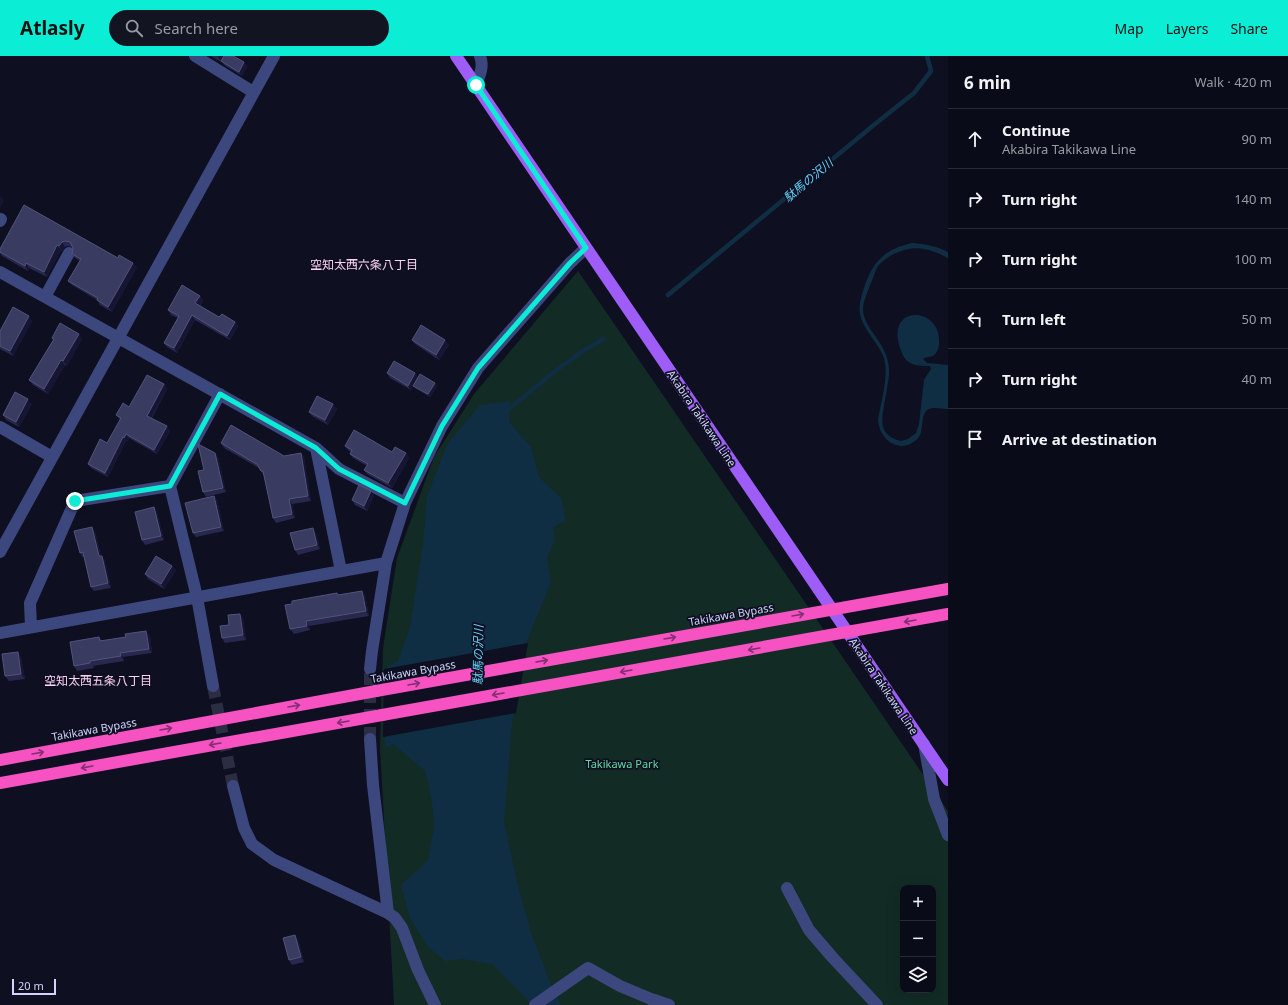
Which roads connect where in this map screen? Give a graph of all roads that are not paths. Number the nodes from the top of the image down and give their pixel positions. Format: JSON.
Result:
{"nodes":[{"id":1,"x":196,"y":56,"type":"edge"},
{"id":2,"x":274,"y":56,"type":"edge"},
{"id":3,"x":456,"y":56,"type":"edge"},
{"id":4,"x":480,"y":56,"type":"edge"},
{"id":5,"x":476,"y":85,"type":"junction"},
{"id":6,"x":253,"y":92,"type":"junction"},
{"id":7,"x":586,"y":248,"type":"junction"},
{"id":8,"x":69,"y":253,"type":"dead end"},
{"id":9,"x":0,"y":272,"type":"edge"},
{"id":10,"x":44,"y":297,"type":"junction"},
{"id":11,"x":119,"y":337,"type":"junction"},
{"id":12,"x":220,"y":394,"type":"junction"},
{"id":13,"x":0,"y":427,"type":"edge"},
{"id":14,"x":316,"y":448,"type":"junction"},
{"id":15,"x":52,"y":457,"type":"junction"},
{"id":16,"x":170,"y":486,"type":"junction"},
{"id":17,"x":405,"y":503,"type":"junction"},
{"id":18,"x":4,"y":534,"type":"edge"},
{"id":19,"x":0,"y":552,"type":"edge"},
{"id":20,"x":386,"y":563,"type":"junction"},
{"id":21,"x":341,"y":571,"type":"junction"},
{"id":22,"x":948,"y":588,"type":"edge"},
{"id":23,"x":197,"y":597,"type":"junction"},
{"id":24,"x":948,"y":614,"type":"edge"},
{"id":25,"x":31,"y":627,"type":"junction"},
{"id":26,"x":0,"y":633,"type":"edge"},
{"id":27,"x":370,"y":669,"type":"tunnel mouth"},
{"id":28,"x":213,"y":686,"type":"tunnel mouth"},
{"id":29,"x":370,"y":739,"type":"tunnel mouth"},
{"id":30,"x":924,"y":744,"type":"junction"},
{"id":31,"x":0,"y":760,"type":"edge"},
{"id":32,"x":948,"y":780,"type":"edge"},
{"id":33,"x":0,"y":783,"type":"edge"},
{"id":34,"x":233,"y":786,"type":"tunnel mouth"},
{"id":35,"x":948,"y":835,"type":"edge"},
{"id":36,"x":787,"y":888,"type":"dead end"},
{"id":37,"x":388,"y":913,"type":"junction"},
{"id":38,"x":654,"y":1002,"type":"edge"},
{"id":39,"x":435,"y":1005,"type":"edge"},
{"id":40,"x":535,"y":1005,"type":"edge"},
{"id":41,"x":669,"y":1005,"type":"edge"},
{"id":42,"x":877,"y":1005,"type":"edge"}],
"edges":[{"from":1,"to":6,"type":"street"},
{"from":2,"to":6,"type":"street"},
{"from":3,"to":5,"type":"main road","name":"Akabira Takikawa Line"},
{"from":4,"to":5,"type":"street"},
{"from":5,"to":7,"type":"main road","name":"Akabira Takikawa Line"},
{"from":6,"to":11,"type":"street"},
{"from":7,"to":17,"type":"street"},
{"from":7,"to":30,"type":"main road","name":"Akabira Takikawa Line"},
{"from":8,"to":10,"type":"street"},
{"from":9,"to":10,"type":"street"},
{"from":10,"to":11,"type":"street"},
{"from":11,"to":12,"type":"street"},
{"from":11,"to":15,"type":"street"},
{"from":12,"to":14,"type":"street"},
{"from":12,"to":16,"type":"street"},
{"from":13,"to":15,"type":"street"},
{"from":14,"to":17,"type":"street"},
{"from":14,"to":21,"type":"street"},
{"from":15,"to":18,"type":"street"},
{"from":16,"to":23,"type":"street"},
{"from":16,"to":25,"type":"street"},
{"from":17,"to":20,"type":"street"},
{"from":18,"to":19,"type":"street"},
{"from":20,"to":21,"type":"street"},
{"from":20,"to":27,"type":"street"},
{"from":21,"to":23,"type":"street"},
{"from":31,"to":22,"type":"highway","name":"Takikawa Bypass","one_way":true,"bridge":true},
{"from":23,"to":25,"type":"street"},
{"from":23,"to":28,"type":"street"},
{"from":24,"to":33,"type":"highway","one_way":true,"bridge":true},
{"from":25,"to":26,"type":"street"},
{"from":29,"to":37,"type":"street"},
{"from":30,"to":32,"type":"main road","name":"Akabira Takikawa Line"},
{"from":30,"to":35,"type":"street"},
{"from":34,"to":37,"type":"street"},
{"from":36,"to":42,"type":"street"},
{"from":37,"to":39,"type":"street"},
{"from":38,"to":40,"type":"street"},
{"from":38,"to":41,"type":"street"}]}
